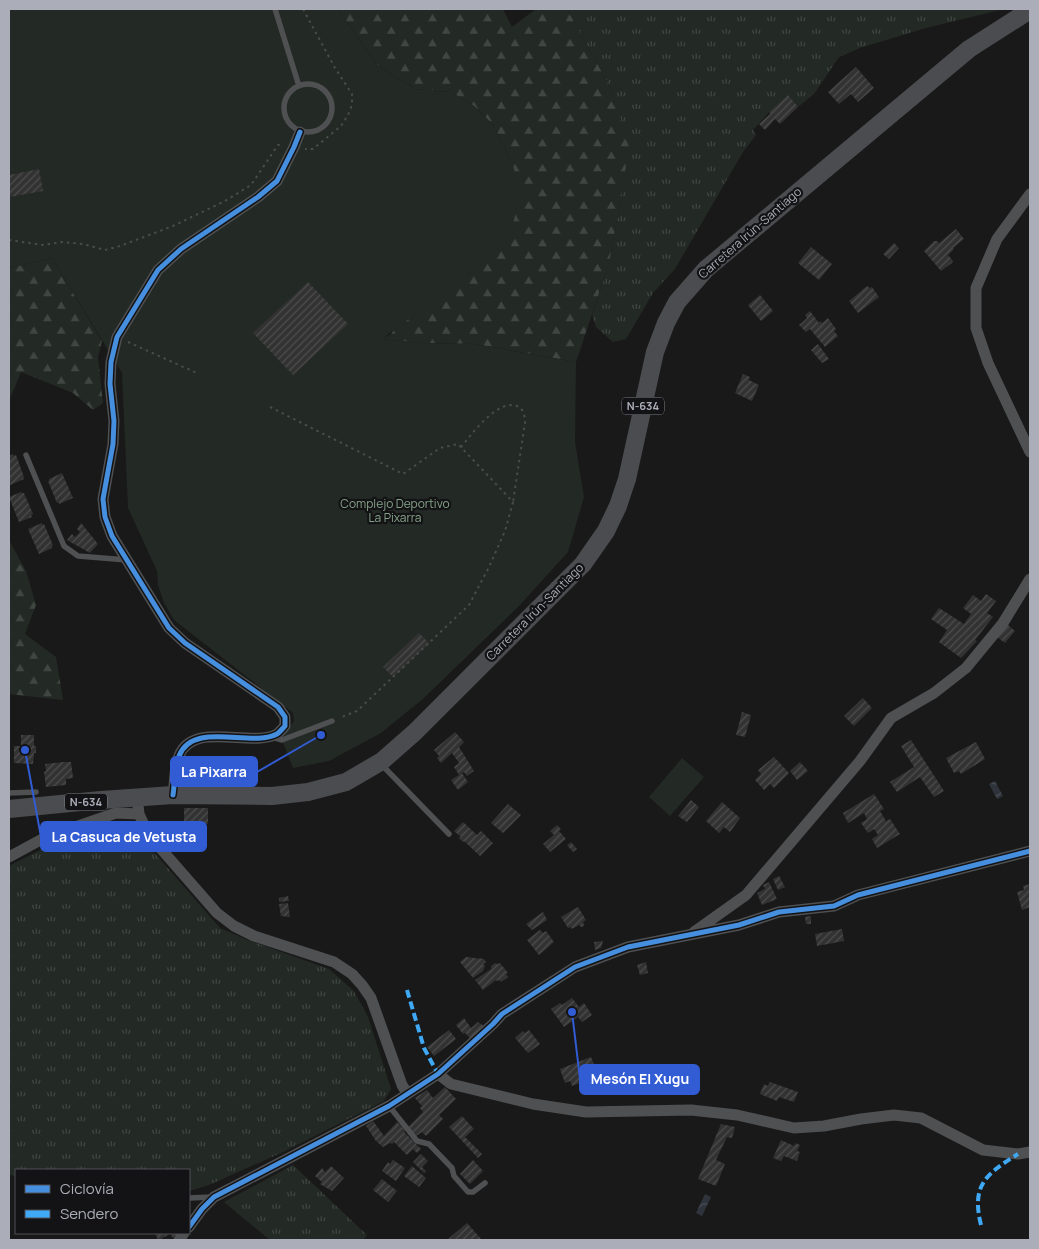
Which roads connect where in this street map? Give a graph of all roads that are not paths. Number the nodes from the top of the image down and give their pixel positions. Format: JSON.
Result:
{"nodes":[{"id":1,"x":275,"y":9,"type":"edge"},
{"id":2,"x":1030,"y":10,"type":"edge"},
{"id":3,"x":299,"y":86,"type":"junction"},
{"id":4,"x":300,"y":132,"type":"junction"},
{"id":5,"x":1030,"y":194,"type":"edge"},
{"id":6,"x":1030,"y":452,"type":"edge"},
{"id":7,"x":26,"y":455,"type":"dead end"},
{"id":8,"x":127,"y":560,"type":"junction"},
{"id":9,"x":1030,"y":579,"type":"edge"},
{"id":10,"x":332,"y":721,"type":"road end"},
{"id":11,"x":268,"y":736,"type":"junction"},
{"id":12,"x":380,"y":763,"type":"junction"},
{"id":13,"x":9,"y":793,"type":"edge"},
{"id":14,"x":173,"y":795,"type":"junction"},
{"id":15,"x":35,"y":800,"type":"junction"},
{"id":16,"x":138,"y":806,"type":"junction"},
{"id":17,"x":9,"y":809,"type":"edge"},
{"id":18,"x":9,"y":820,"type":"edge"},
{"id":19,"x":449,"y":834,"type":"dead end"},
{"id":20,"x":1030,"y":851,"type":"edge"},
{"id":21,"x":9,"y":857,"type":"edge"},
{"id":22,"x":689,"y":935,"type":"junction"},
{"id":23,"x":438,"y":1074,"type":"junction"},
{"id":24,"x":407,"y":1093,"type":"junction"},
{"id":25,"x":389,"y":1106,"type":"junction"},
{"id":26,"x":1030,"y":1152,"type":"edge"},
{"id":27,"x":485,"y":1183,"type":"dead end"},
{"id":28,"x":214,"y":1197,"type":"junction"},
{"id":29,"x":190,"y":1198,"type":"edge"},
{"id":30,"x":190,"y":1226,"type":"edge"}],
"edges":[{"from":1,"to":3,"type":"lane"},
{"from":2,"to":12,"type":"highway","name":"Carretera Irún-Santiago","number":"N-634"},
{"from":3,"to":4,"type":"lane"},
{"from":3,"to":4,"type":"lane"},
{"from":4,"to":8,"type":"street"},
{"from":5,"to":6,"type":"street"},
{"from":7,"to":8,"type":"lane"},
{"from":8,"to":11,"type":"street"},
{"from":9,"to":22,"type":"street"},
{"from":10,"to":11,"type":"lane"},
{"from":11,"to":14,"type":"street"},
{"from":12,"to":14,"type":"highway","name":"Carretera Irún-Santiago","number":"N-634"},
{"from":12,"to":19,"type":"lane"},
{"from":13,"to":15,"type":"lane"},
{"from":14,"to":16,"type":"highway","name":"Carretera Irún-Santiago","number":"N-634"},
{"from":15,"to":16,"type":"highway","name":"Carretera Irún-Santiago","number":"N-634"},
{"from":15,"to":17,"type":"highway","name":"Carretera Irún-Santiago","number":"N-634"},
{"from":15,"to":18,"type":"highway","name":"Carretera Irún-Santiago","number":"N-634"},
{"from":16,"to":21,"type":"street"},
{"from":16,"to":24,"type":"street"},
{"from":20,"to":22,"type":"street"},
{"from":22,"to":23,"type":"street"},
{"from":23,"to":24,"type":"street"},
{"from":23,"to":26,"type":"street"},
{"from":24,"to":25,"type":"street"},
{"from":25,"to":27,"type":"lane"},
{"from":25,"to":28,"type":"street"},
{"from":28,"to":29,"type":"lane"},
{"from":28,"to":30,"type":"street"}]}
